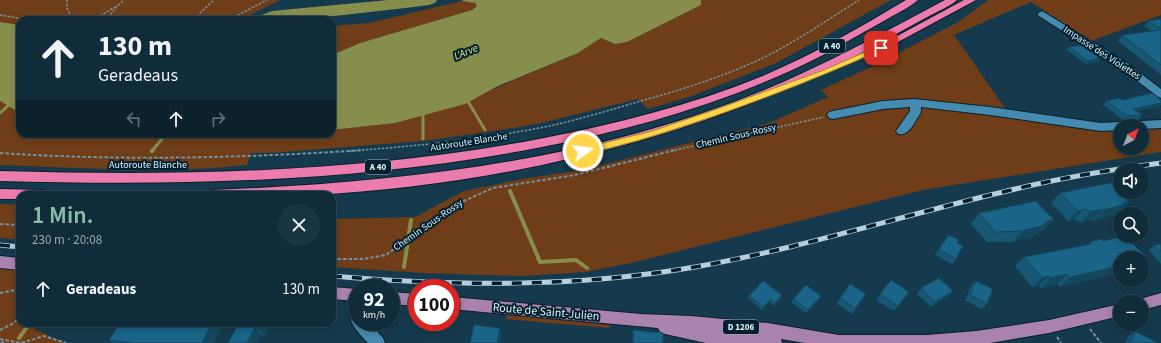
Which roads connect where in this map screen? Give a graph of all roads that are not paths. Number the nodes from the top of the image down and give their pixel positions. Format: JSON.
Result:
{"nodes":[{"id":1,"x":913,"y":0,"type":"edge"},
{"id":2,"x":943,"y":0,"type":"edge"},
{"id":3,"x":952,"y":0,"type":"edge"},
{"id":4,"x":971,"y":0,"type":"edge"},
{"id":5,"x":1042,"y":14,"type":"dead end"},
{"id":6,"x":881,"y":38,"type":"junction"},
{"id":7,"x":1161,"y":94,"type":"edge"},
{"id":8,"x":764,"y":95,"type":"junction"},
{"id":9,"x":914,"y":103,"type":"junction"},
{"id":10,"x":833,"y":115,"type":"road end"},
{"id":11,"x":1161,"y":124,"type":"edge"},
{"id":12,"x":902,"y":131,"type":"dead end"},
{"id":13,"x":0,"y":176,"type":"edge"},
{"id":14,"x":294,"y":191,"type":"edge"},
{"id":15,"x":0,"y":194,"type":"edge"},
{"id":16,"x":16,"y":194,"type":"edge"},
{"id":17,"x":0,"y":262,"type":"edge"},
{"id":18,"x":16,"y":264,"type":"edge"},
{"id":19,"x":336,"y":293,"type":"edge"},
{"id":20,"x":348,"y":294,"type":"edge"},
{"id":21,"x":1161,"y":299,"type":"edge"},
{"id":22,"x":1149,"y":302,"type":"edge"},
{"id":23,"x":460,"y":304,"type":"edge"},
{"id":24,"x":1113,"y":312,"type":"edge"},
{"id":25,"x":641,"y":321,"type":"junction"},
{"id":26,"x":367,"y":331,"type":"edge"},
{"id":27,"x":781,"y":339,"type":"edge"},
{"id":28,"x":997,"y":339,"type":"edge"},
{"id":29,"x":758,"y":342,"type":"edge"},
{"id":30,"x":840,"y":342,"type":"edge"},
{"id":31,"x":378,"y":343,"type":"edge"},
{"id":32,"x":820,"y":343,"type":"edge"}],
"edges":[{"from":1,"to":13,"type":"highway","name":"Autoroute Blanche","number":"A 40"},
{"from":2,"to":6,"type":"highway"},
{"from":3,"to":6,"type":"highway","number":"A 40"},
{"from":4,"to":8,"type":"highway"},
{"from":5,"to":7,"type":"street","name":"Impasse des Violettes"},
{"from":6,"to":8,"type":"highway","number":"A 40"},
{"from":8,"to":14,"type":"highway","number":"A 40"},
{"from":9,"to":10,"type":"street"},
{"from":9,"to":11,"type":"street"},
{"from":9,"to":12,"type":"street"},
{"from":15,"to":16,"type":"highway"},
{"from":17,"to":18,"type":"main road"},
{"from":19,"to":20,"type":"main road"},
{"from":21,"to":22,"type":"main road"},
{"from":23,"to":25,"type":"main road","name":"Route de Saint-Julien","number":"D 1206"},
{"from":24,"to":28,"type":"main road","name":"Route de Saint-Julien","number":"D 1206"},
{"from":25,"to":27,"type":"main road","name":"Route de Saint-Julien","number":"D 1206"},
{"from":25,"to":29,"type":"main road","name":"Route de Saint-Julien","number":"D 1206"},
{"from":26,"to":31,"type":"street"},
{"from":27,"to":29,"type":"main road","name":"Route de Saint-Julien","number":"D 1206"},
{"from":27,"to":30,"type":"main road","name":"Route de Saint-Julien","number":"D 1206"},
{"from":28,"to":30,"type":"main road","name":"Route de Saint-Julien","number":"D 1206"},
{"from":30,"to":32,"type":"main road","name":"Route de Saint-Julien","number":"D 1206"}]}
